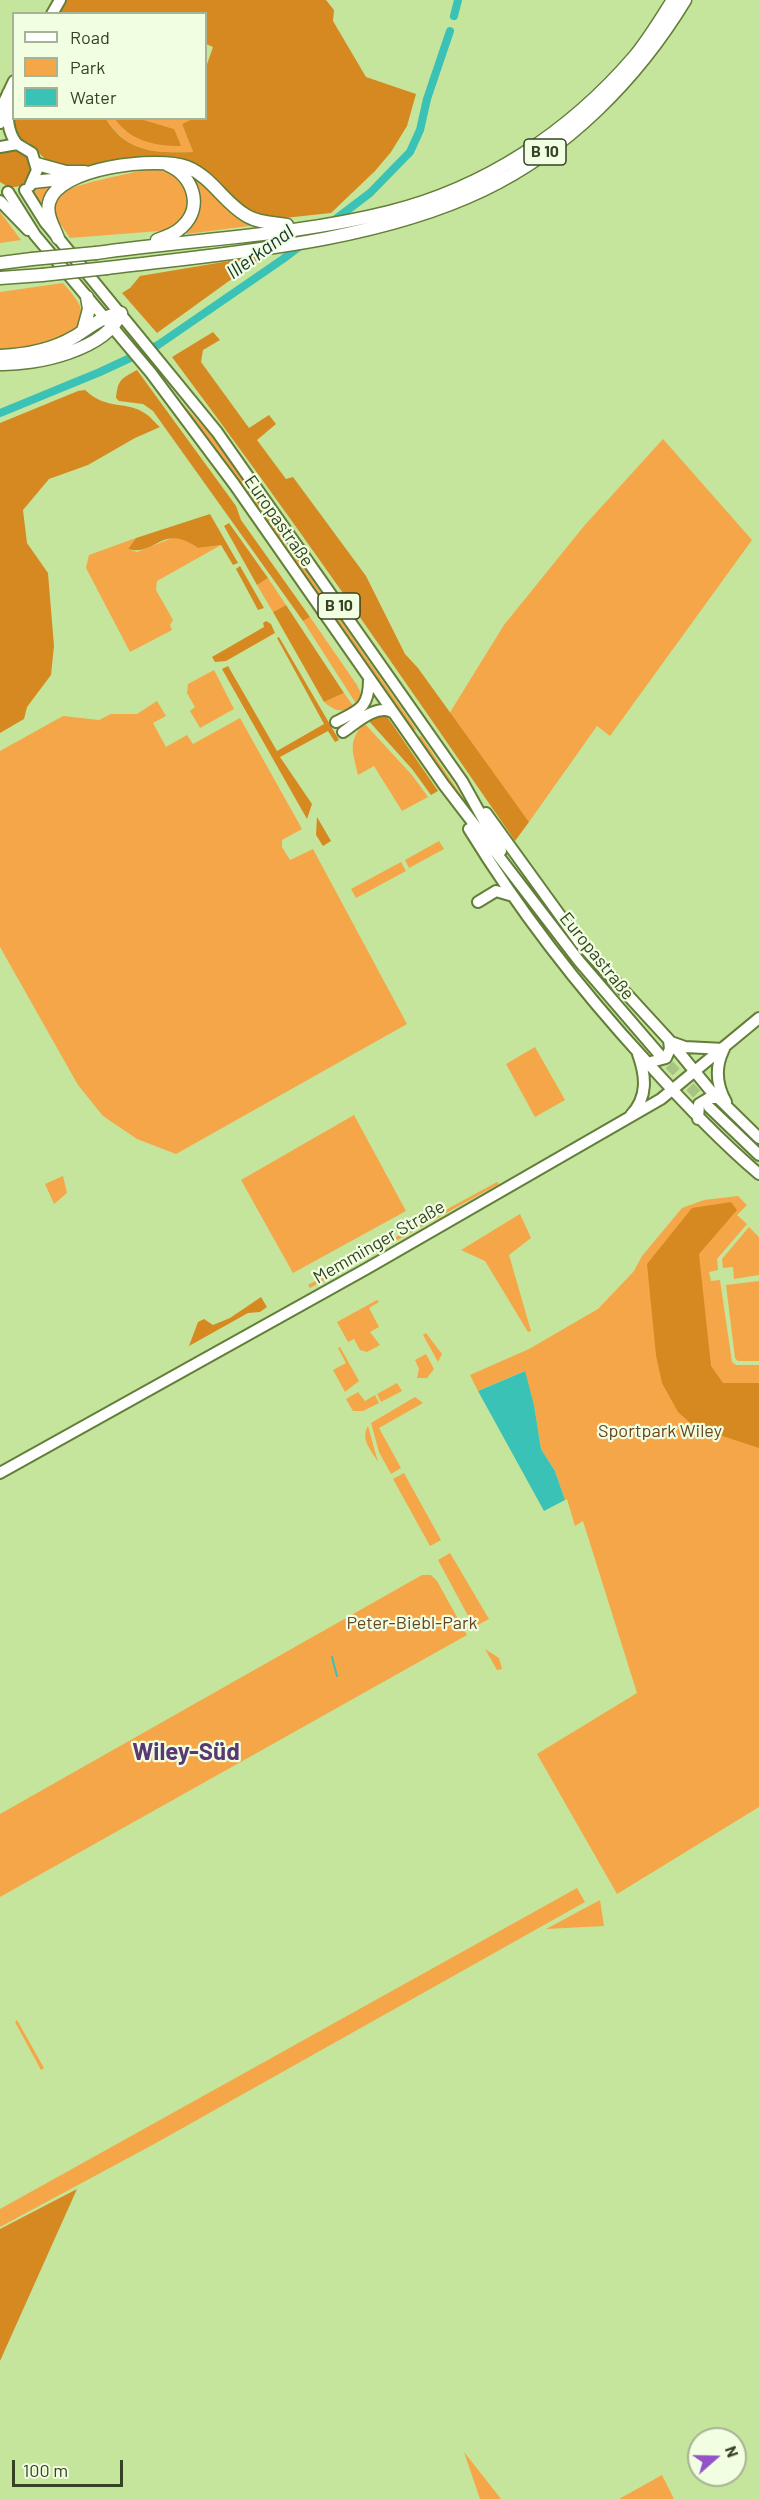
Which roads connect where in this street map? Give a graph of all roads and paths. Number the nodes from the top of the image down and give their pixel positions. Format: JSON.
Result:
{"nodes":[{"id":1,"x":673,"y":0,"type":"edge"},
{"id":2,"x":684,"y":0,"type":"edge"},
{"id":3,"x":12,"y":86,"type":"edge"},
{"id":4,"x":9,"y":93,"type":"junction"},
{"id":5,"x":1,"y":113,"type":"edge"},
{"id":6,"x":0,"y":123,"type":"edge"},
{"id":7,"x":17,"y":144,"type":"junction"},
{"id":8,"x":0,"y":147,"type":"edge"},
{"id":9,"x":163,"y":163,"type":"junction"},
{"id":10,"x":37,"y":164,"type":"junction"},
{"id":11,"x":98,"y":171,"type":"junction"},
{"id":12,"x":77,"y":177,"type":"junction"},
{"id":13,"x":29,"y":186,"type":"junction"},
{"id":14,"x":4,"y":191,"type":"edge"},
{"id":15,"x":0,"y":201,"type":"edge"},
{"id":16,"x":303,"y":227,"type":"junction"},
{"id":17,"x":35,"y":235,"type":"junction"},
{"id":18,"x":58,"y":238,"type":"junction"},
{"id":19,"x":136,"y":247,"type":"junction"},
{"id":20,"x":0,"y":263,"type":"edge"},
{"id":21,"x":0,"y":278,"type":"edge"},
{"id":22,"x":87,"y":297,"type":"junction"},
{"id":23,"x":121,"y":313,"type":"junction"},
{"id":24,"x":104,"y":317,"type":"junction"},
{"id":25,"x":113,"y":328,"type":"junction"},
{"id":26,"x":83,"y":331,"type":"junction"},
{"id":27,"x":0,"y":356,"type":"edge"},
{"id":28,"x":0,"y":364,"type":"edge"},
{"id":29,"x":369,"y":680,"type":"junction"},
{"id":30,"x":392,"y":712,"type":"junction"},
{"id":31,"x":336,"y":722,"type":"dead end"},
{"id":32,"x":343,"y":732,"type":"dead end"},
{"id":33,"x":462,"y":781,"type":"junction"},
{"id":34,"x":444,"y":784,"type":"junction"},
{"id":35,"x":490,"y":863,"type":"junction"},
{"id":36,"x":514,"y":875,"type":"junction"},
{"id":37,"x":496,"y":891,"type":"junction"},
{"id":38,"x":513,"y":897,"type":"junction"},
{"id":39,"x":478,"y":902,"type":"dead end"},
{"id":40,"x":759,"y":1017,"type":"edge"},
{"id":41,"x":669,"y":1040,"type":"junction"},
{"id":42,"x":724,"y":1048,"type":"junction"},
{"id":43,"x":636,"y":1050,"type":"junction"},
{"id":44,"x":659,"y":1054,"type":"tunnel mouth"},
{"id":45,"x":647,"y":1062,"type":"junction"},
{"id":46,"x":695,"y":1072,"type":"junction"},
{"id":47,"x":672,"y":1091,"type":"junction"},
{"id":48,"x":717,"y":1098,"type":"junction"},
{"id":49,"x":709,"y":1107,"type":"tunnel mouth"},
{"id":50,"x":732,"y":1113,"type":"junction"},
{"id":51,"x":626,"y":1119,"type":"junction"},
{"id":52,"x":698,"y":1119,"type":"junction"},
{"id":53,"x":759,"y":1138,"type":"edge"},
{"id":54,"x":759,"y":1155,"type":"edge"},
{"id":55,"x":759,"y":1174,"type":"edge"},
{"id":56,"x":0,"y":1473,"type":"edge"}],
"edges":[{"from":1,"to":16,"type":"highway","number":"B 10"},
{"from":2,"to":21,"type":"highway","number":"B 10","bridge":true},
{"from":3,"to":4,"type":"main road"},
{"from":4,"to":5,"type":"main road"},
{"from":4,"to":7,"type":"main road"},
{"from":5,"to":6,"type":"main road"},
{"from":7,"to":8,"type":"main road"},
{"from":7,"to":10,"type":"main road","number":"B 10"},
{"from":9,"to":11,"type":"highway","number":"B 10"},
{"from":9,"to":16,"type":"highway","number":"B 10"},
{"from":9,"to":19,"type":"highway"},
{"from":10,"to":11,"type":"highway","number":"B 10"},
{"from":10,"to":13,"type":"main road"},
{"from":11,"to":12,"type":"highway"},
{"from":12,"to":13,"type":"highway"},
{"from":12,"to":18,"type":"highway"},
{"from":13,"to":14,"type":"main road","number":"B 10"},
{"from":13,"to":18,"type":"main road","name":"Europastraße","number":"B 10"},
{"from":14,"to":17,"type":"main road","name":"Europastraße","number":"B 10"},
{"from":15,"to":17,"type":"main road"},
{"from":16,"to":19,"type":"highway","number":"B 10"},
{"from":17,"to":22,"type":"main road","name":"Europastraße","number":"B 10"},
{"from":18,"to":23,"type":"main road","name":"Europastraße","number":"B 10"},
{"from":19,"to":20,"type":"highway","number":"B 10","bridge":true},
{"from":22,"to":24,"type":"main road","name":"Europastraße","number":"B 10"},
{"from":22,"to":26,"type":"highway"},
{"from":23,"to":24,"type":"highway"},
{"from":23,"to":25,"type":"highway"},
{"from":23,"to":33,"type":"main road","name":"Europastraße","number":"B 10"},
{"from":24,"to":25,"type":"main road","name":"Europastraße","number":"B 10"},
{"from":24,"to":26,"type":"highway"},
{"from":25,"to":28,"type":"highway"},
{"from":25,"to":29,"type":"main road","name":"Europastraße","number":"B 10"},
{"from":26,"to":27,"type":"highway"},
{"from":29,"to":30,"type":"main road","name":"Europastraße","number":"B 10"},
{"from":29,"to":31,"type":"main road"},
{"from":30,"to":32,"type":"main road"},
{"from":30,"to":34,"type":"main road","name":"Europastraße","number":"B 10"},
{"from":33,"to":36,"type":"main road","name":"Europastraße","number":"B 10"},
{"from":33,"to":41,"type":"main road"},
{"from":34,"to":35,"type":"main road"},
{"from":34,"to":36,"type":"main road","name":"Europastraße","number":"B 10"},
{"from":35,"to":37,"type":"main road"},
{"from":35,"to":38,"type":"main road"},
{"from":36,"to":44,"type":"main road","name":"Europastraße","number":"B 10"},
{"from":37,"to":38,"type":"main road"},
{"from":37,"to":39,"type":"main road"},
{"from":38,"to":43,"type":"main road"},
{"from":40,"to":42,"type":"main road","name":"Memminger Straße"},
{"from":41,"to":42,"type":"main road"},
{"from":41,"to":45,"type":"main road"},
{"from":41,"to":46,"type":"main road"},
{"from":42,"to":46,"type":"main road","name":"Memminger Straße"},
{"from":42,"to":50,"type":"main road"},
{"from":43,"to":45,"type":"main road"},
{"from":43,"to":51,"type":"main road"},
{"from":45,"to":47,"type":"main road"},
{"from":46,"to":47,"type":"main road","name":"Memminger Straße"},
{"from":46,"to":48,"type":"main road"},
{"from":47,"to":51,"type":"main road","name":"Memminger Straße"},
{"from":47,"to":52,"type":"main road"},
{"from":48,"to":50,"type":"main road"},
{"from":48,"to":52,"type":"main road"},
{"from":49,"to":54,"type":"main road"},
{"from":50,"to":53,"type":"main road"},
{"from":51,"to":56,"type":"main road","name":"Memminger Straße"},
{"from":52,"to":55,"type":"main road"}]}
